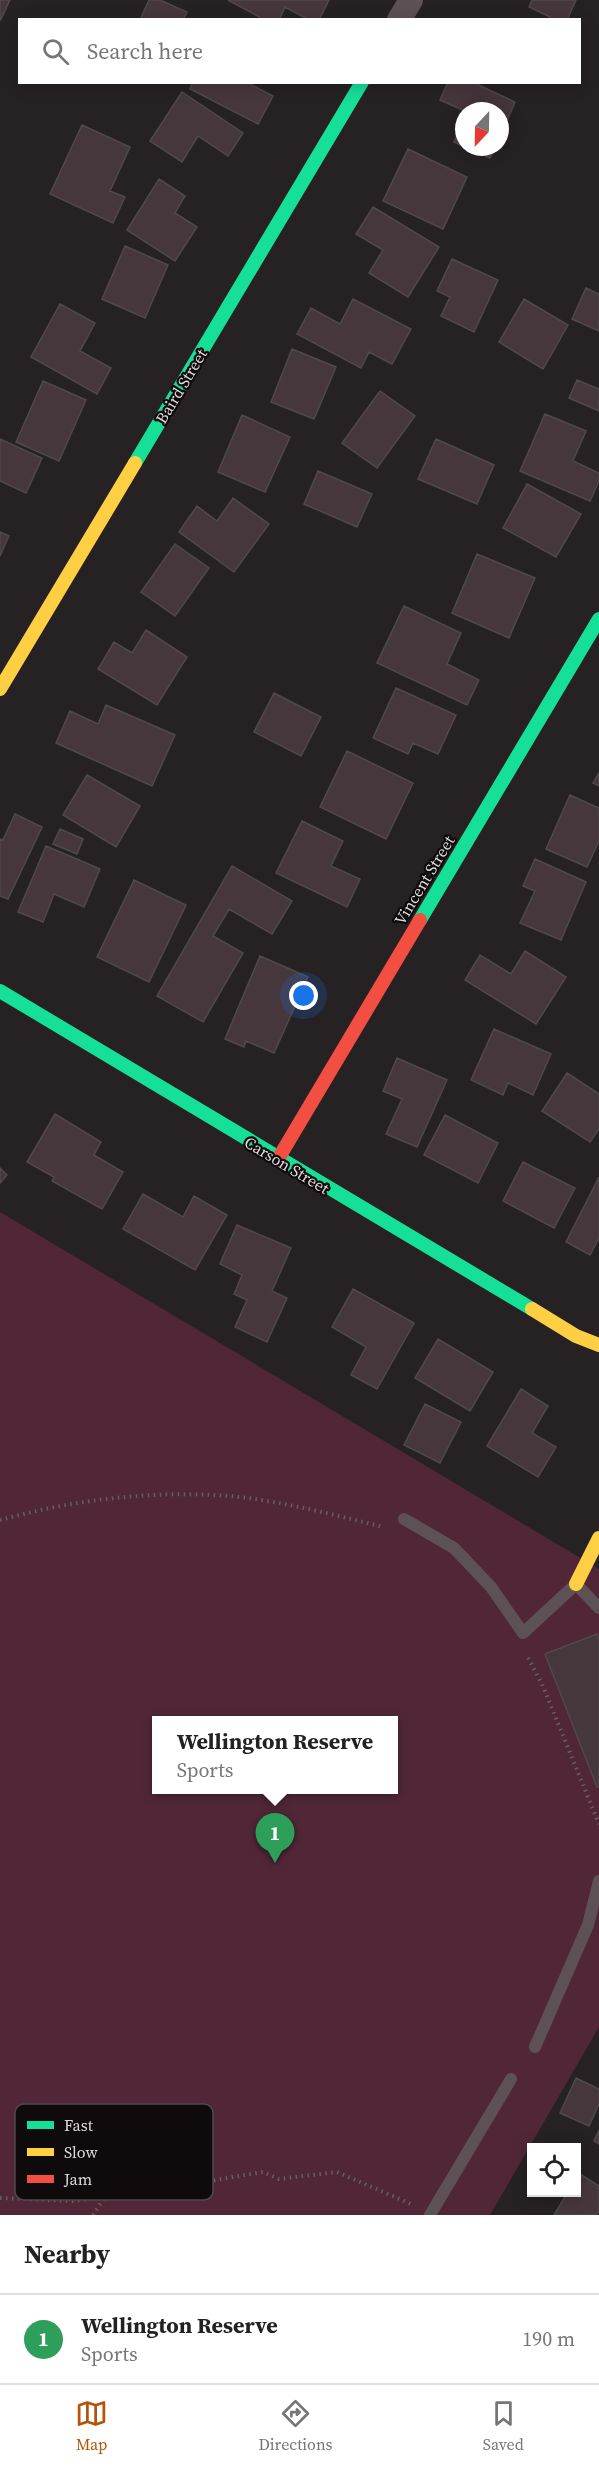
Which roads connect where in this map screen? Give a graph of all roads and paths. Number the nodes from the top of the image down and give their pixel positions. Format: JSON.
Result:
{"nodes":[{"id":1,"x":411,"y":0,"type":"edge"},
{"id":2,"x":400,"y":18,"type":"edge"},
{"id":3,"x":361,"y":84,"type":"edge"},
{"id":4,"x":599,"y":618,"type":"edge"},
{"id":5,"x":0,"y":689,"type":"edge"},
{"id":6,"x":0,"y":992,"type":"edge"},
{"id":7,"x":278,"y":1159,"type":"junction"},
{"id":8,"x":576,"y":1336,"type":"junction"},
{"id":9,"x":599,"y":1346,"type":"edge"},
{"id":10,"x":599,"y":1356,"type":"edge"},
{"id":11,"x":404,"y":1519,"type":"dead end"},
{"id":12,"x":0,"y":1520,"type":"edge"},
{"id":13,"x":384,"y":1527,"type":"dead end"},
{"id":14,"x":599,"y":1538,"type":"edge"},
{"id":15,"x":576,"y":1584,"type":"junction"},
{"id":16,"x":599,"y":1608,"type":"edge"},
{"id":17,"x":528,"y":1658,"type":"dead end"},
{"id":18,"x":599,"y":1824,"type":"edge"},
{"id":19,"x":599,"y":1881,"type":"edge"},
{"id":20,"x":535,"y":2047,"type":"dead end"},
{"id":21,"x":511,"y":2079,"type":"dead end"},
{"id":22,"x":213,"y":2180,"type":"edge"},
{"id":23,"x":0,"y":2198,"type":"edge"},
{"id":24,"x":15,"y":2199,"type":"edge"},
{"id":25,"x":49,"y":2200,"type":"edge"},
{"id":26,"x":82,"y":2200,"type":"edge"},
{"id":27,"x":103,"y":2200,"type":"edge"},
{"id":28,"x":430,"y":2214,"type":"edge"},
{"id":29,"x":93,"y":2215,"type":"edge"}],
"edges":[{"from":1,"to":2,"type":"street"},
{"from":3,"to":5,"type":"street","name":"Baird Street"},
{"from":4,"to":7,"type":"street","name":"Vincent Street"},
{"from":6,"to":7,"type":"street","name":"Carson Street"},
{"from":7,"to":8,"type":"street","name":"Carson Street"},
{"from":8,"to":9,"type":"street","name":"Carson Street"},
{"from":8,"to":10,"type":"street","name":"Carson Street"},
{"from":11,"to":15,"type":"lane"},
{"from":12,"to":13,"type":"path"},
{"from":14,"to":15,"type":"street"},
{"from":15,"to":16,"type":"lane"},
{"from":17,"to":18,"type":"path"},
{"from":19,"to":20,"type":"lane"},
{"from":21,"to":28,"type":"lane"},
{"from":22,"to":28,"type":"path"},
{"from":23,"to":24,"type":"path"},
{"from":25,"to":26,"type":"path"},
{"from":27,"to":29,"type":"path"}]}
